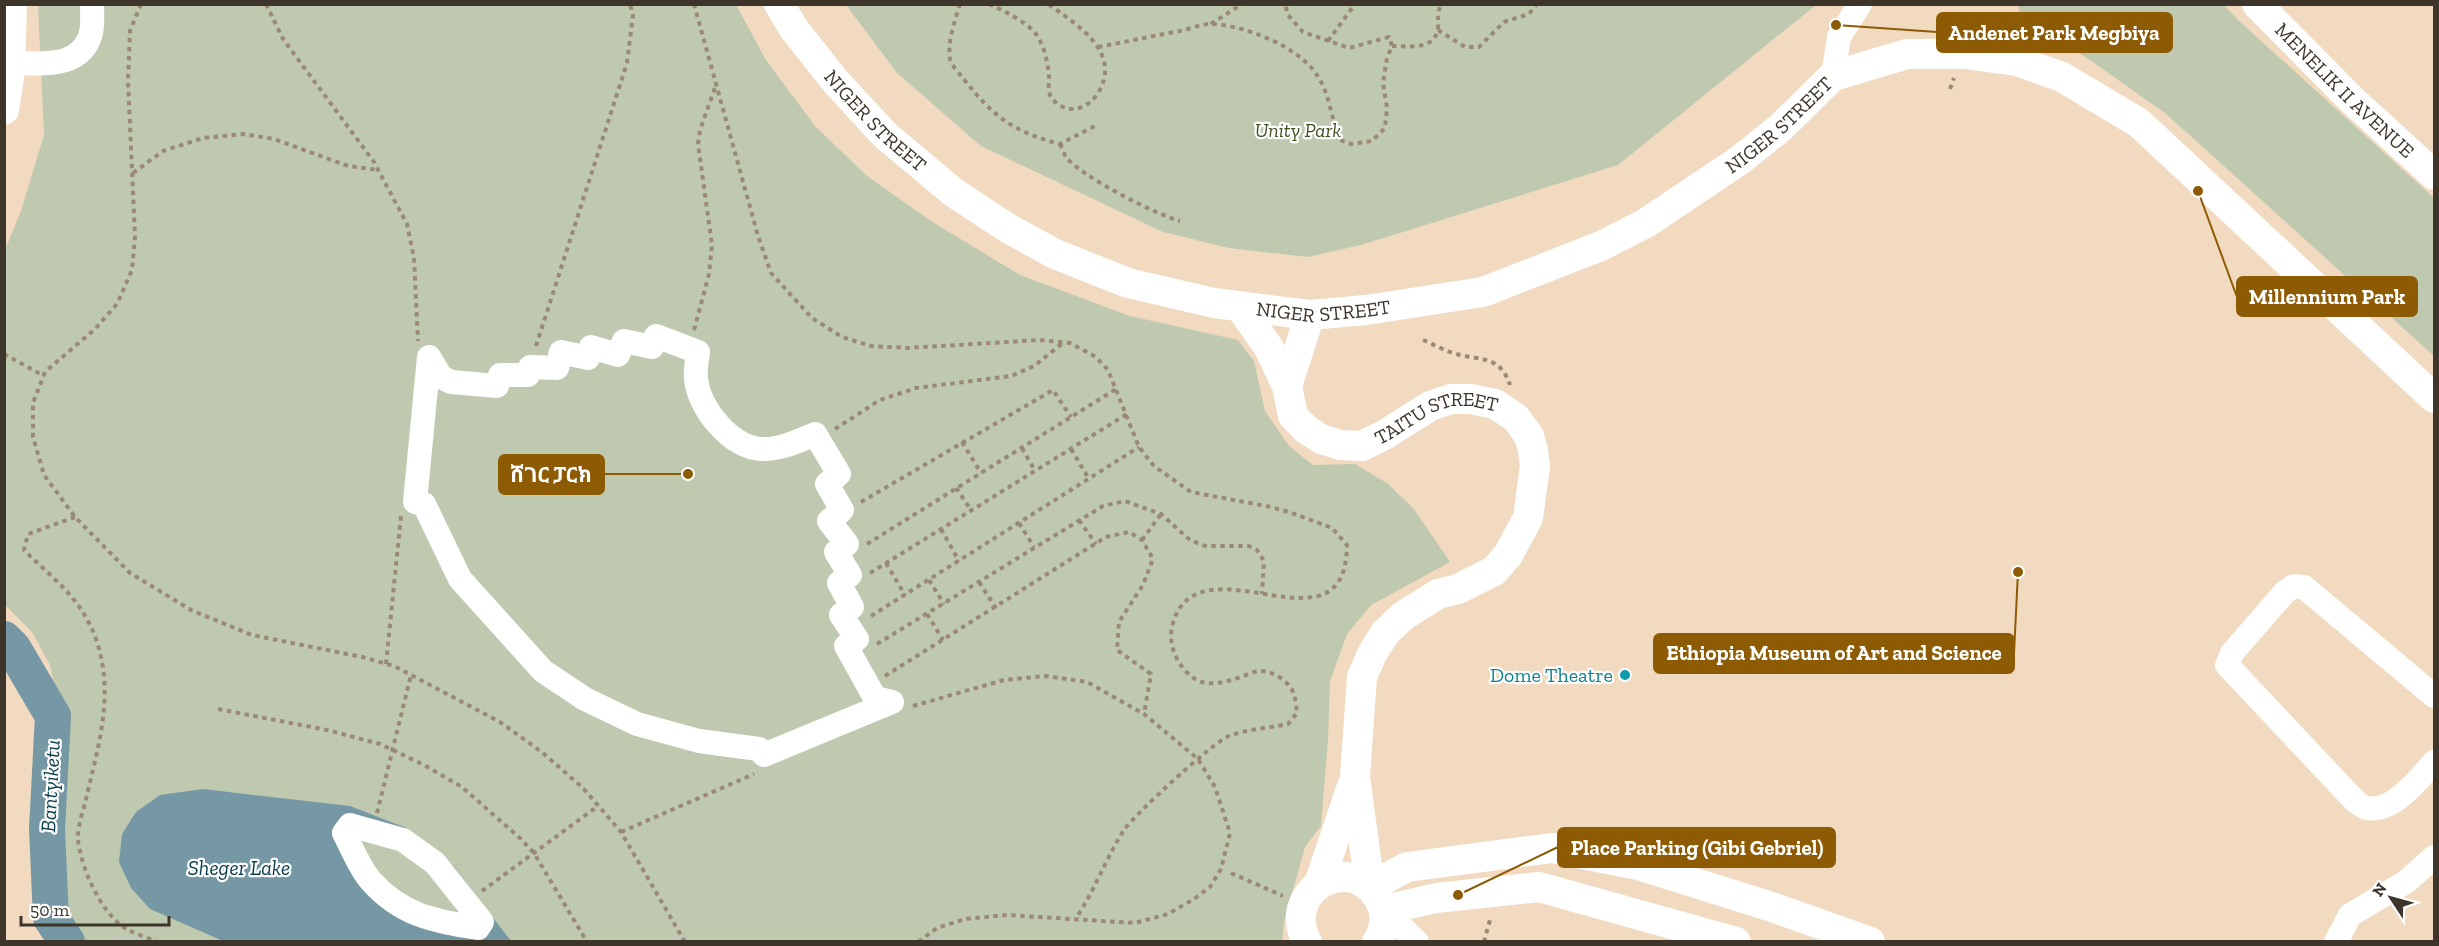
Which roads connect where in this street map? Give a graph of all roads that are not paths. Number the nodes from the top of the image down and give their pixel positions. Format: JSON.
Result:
{"nodes":[{"id":1,"x":12,"y":4,"type":"edge"},
{"id":2,"x":92,"y":4,"type":"edge"},
{"id":3,"x":779,"y":4,"type":"edge"},
{"id":4,"x":1860,"y":4,"type":"edge"},
{"id":5,"x":2257,"y":4,"type":"edge"},
{"id":6,"x":10,"y":63,"type":"junction"},
{"id":7,"x":1833,"y":76,"type":"junction"},
{"id":8,"x":4,"y":110,"type":"edge"},
{"id":9,"x":2434,"y":174,"type":"edge"},
{"id":10,"x":1240,"y":308,"type":"junction"},
{"id":11,"x":1310,"y":315,"type":"junction"},
{"id":12,"x":1287,"y":386,"type":"junction"},
{"id":13,"x":2434,"y":398,"type":"edge"},
{"id":14,"x":853,"y":660,"type":"joint"},
{"id":15,"x":2434,"y":696,"type":"edge"},
{"id":16,"x":2434,"y":762,"type":"edge"},
{"id":17,"x":1355,"y":777,"type":"junction"},
{"id":18,"x":344,"y":833,"type":"joint"},
{"id":19,"x":2434,"y":857,"type":"edge"},
{"id":20,"x":1311,"y":894,"type":"junction"},
{"id":21,"x":1377,"y":899,"type":"junction"},
{"id":22,"x":1307,"y":942,"type":"edge"},
{"id":23,"x":1377,"y":942,"type":"edge"},
{"id":24,"x":1417,"y":942,"type":"edge"},
{"id":25,"x":1736,"y":942,"type":"edge"},
{"id":26,"x":1870,"y":942,"type":"edge"},
{"id":27,"x":2336,"y":942,"type":"edge"}],
"edges":[{"from":1,"to":6,"type":"main road"},
{"from":2,"to":6,"type":"street"},
{"from":3,"to":10,"type":"main road","name":"NIGER STREET"},
{"from":4,"to":7,"type":"street"},
{"from":5,"to":9,"type":"main road","name":"MENELIK II AVENUE"},
{"from":6,"to":8,"type":"main road"},
{"from":7,"to":11,"type":"main road","name":"NIGER STREET"},
{"from":7,"to":13,"type":"main road","name":"NIGER STREET"},
{"from":10,"to":11,"type":"main road","name":"NIGER STREET"},
{"from":10,"to":12,"type":"main road","name":"TAITU STREET"},
{"from":11,"to":12,"type":"main road"},
{"from":12,"to":17,"type":"main road","name":"TAITU STREET"},
{"from":14,"to":14,"type":"street"},
{"from":15,"to":16,"type":"street"},
{"from":17,"to":20,"type":"main road"},
{"from":17,"to":21,"type":"main road"},
{"from":18,"to":18,"type":"street"},
{"from":19,"to":27,"type":"street"},
{"from":20,"to":21,"type":"main road"},
{"from":20,"to":22,"type":"main road"},
{"from":21,"to":23,"type":"main road"},
{"from":21,"to":24,"type":"street"},
{"from":21,"to":25,"type":"main road"},
{"from":21,"to":26,"type":"main road"}]}
